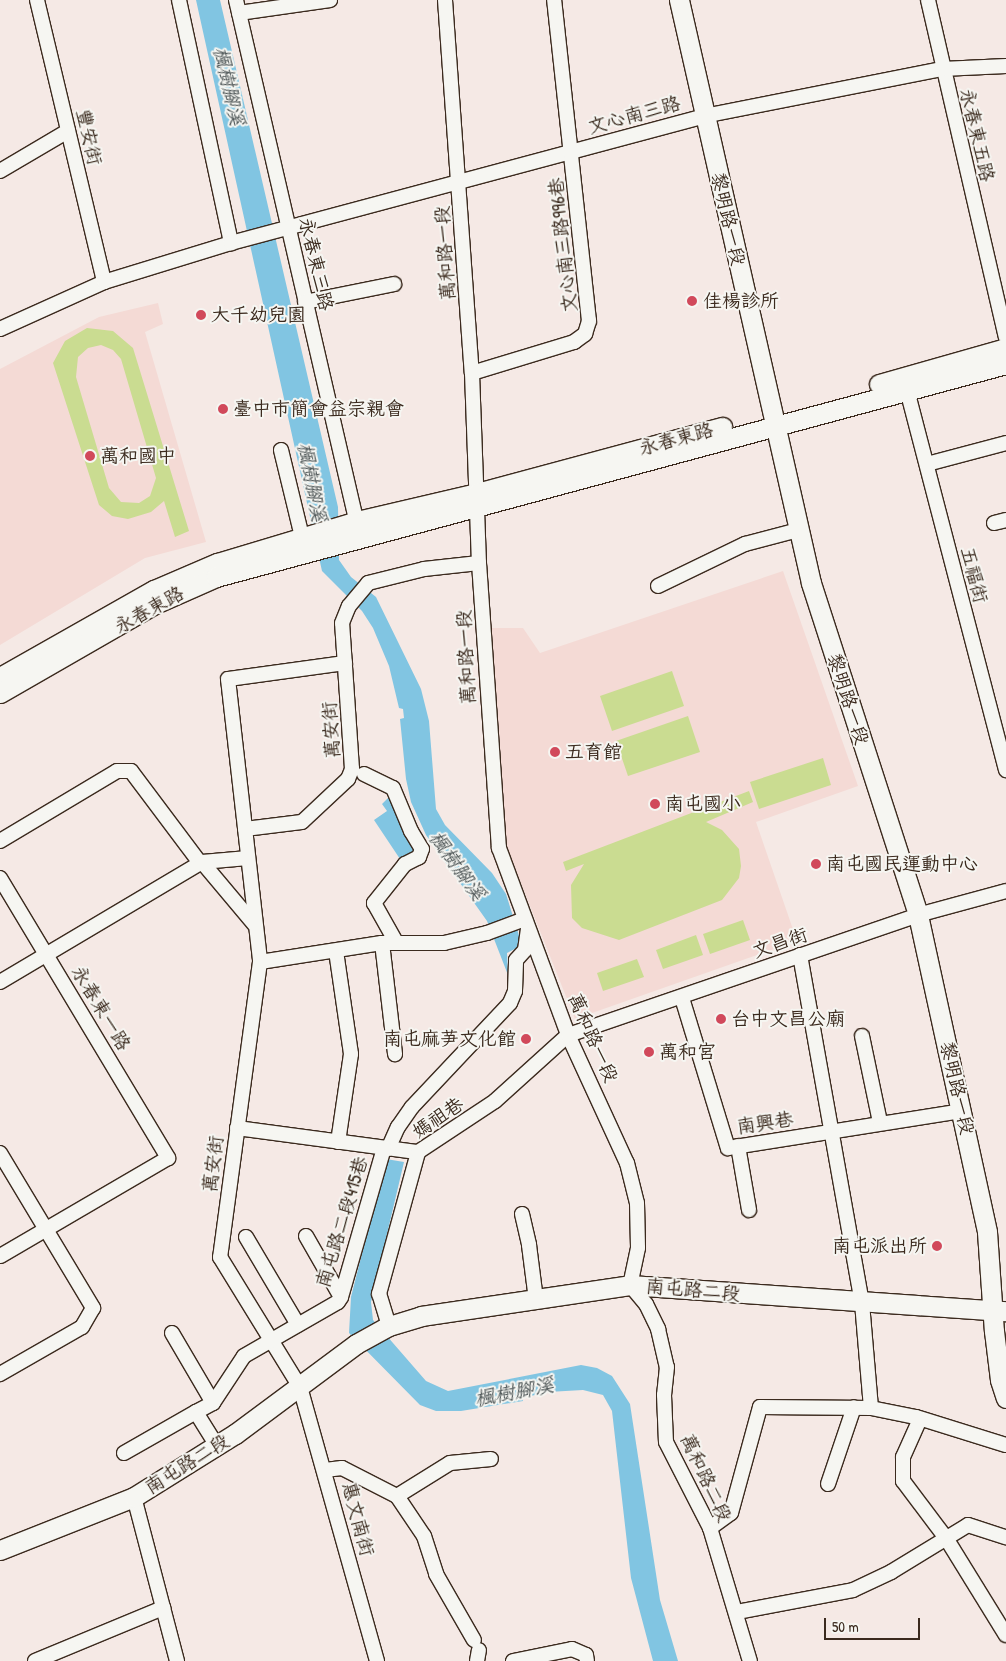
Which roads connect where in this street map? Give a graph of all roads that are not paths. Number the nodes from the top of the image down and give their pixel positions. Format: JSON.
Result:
{"nodes":[{"id":1,"x":37,"y":0,"type":"edge"},
{"id":2,"x":178,"y":0,"type":"edge"},
{"id":3,"x":330,"y":0,"type":"edge"},
{"id":4,"x":445,"y":0,"type":"edge"},
{"id":5,"x":554,"y":0,"type":"edge"},
{"id":6,"x":679,"y":0,"type":"edge"},
{"id":7,"x":928,"y":0,"type":"edge"},
{"id":8,"x":237,"y":7,"type":"edge"},
{"id":9,"x":1006,"y":66,"type":"edge"},
{"id":10,"x":942,"y":69,"type":"junction"},
{"id":11,"x":704,"y":116,"type":"junction"},
{"id":12,"x":68,"y":131,"type":"junction"},
{"id":13,"x":572,"y":151,"type":"junction"},
{"id":14,"x":0,"y":171,"type":"edge"},
{"id":15,"x":460,"y":182,"type":"junction"},
{"id":16,"x":283,"y":229,"type":"junction"},
{"id":17,"x":238,"y":241,"type":"junction"},
{"id":18,"x":104,"y":282,"type":"junction"},
{"id":19,"x":394,"y":284,"type":"dead end"},
{"id":20,"x":305,"y":302,"type":"junction"},
{"id":21,"x":0,"y":329,"type":"edge"},
{"id":22,"x":1006,"y":337,"type":"edge"},
{"id":23,"x":1006,"y":348,"type":"edge"},
{"id":24,"x":1006,"y":364,"type":"edge"},
{"id":25,"x":472,"y":373,"type":"junction"},
{"id":26,"x":907,"y":390,"type":"junction"},
{"id":27,"x":774,"y":420,"type":"junction"},
{"id":28,"x":1006,"y":443,"type":"edge"},
{"id":29,"x":281,"y":450,"type":"dead end"},
{"id":30,"x":927,"y":464,"type":"junction"},
{"id":31,"x":477,"y":501,"type":"junction"},
{"id":32,"x":352,"y":530,"type":"junction"},
{"id":33,"x":798,"y":530,"type":"junction"},
{"id":34,"x":306,"y":541,"type":"junction"},
{"id":35,"x":479,"y":563,"type":"junction"},
{"id":36,"x":658,"y":586,"type":"dead end"},
{"id":37,"x":345,"y":663,"type":"junction"},
{"id":38,"x":0,"y":677,"type":"edge"},
{"id":39,"x":0,"y":694,"type":"edge"},
{"id":40,"x":1006,"y":770,"type":"edge"},
{"id":41,"x":364,"y":774,"type":"dead end"},
{"id":42,"x":245,"y":829,"type":"junction"},
{"id":43,"x":0,"y":841,"type":"edge"},
{"id":44,"x":248,"y":858,"type":"junction"},
{"id":45,"x":201,"y":863,"type":"junction"},
{"id":46,"x":0,"y":878,"type":"edge"},
{"id":47,"x":1006,"y":891,"type":"edge"},
{"id":48,"x":918,"y":915,"type":"junction"},
{"id":49,"x":524,"y":922,"type":"junction"},
{"id":50,"x":254,"y":924,"type":"junction"},
{"id":51,"x":396,"y":942,"type":"junction"},
{"id":52,"x":382,"y":943,"type":"junction"},
{"id":53,"x":336,"y":951,"type":"junction"},
{"id":54,"x":47,"y":954,"type":"junction"},
{"id":55,"x":800,"y":955,"type":"junction"},
{"id":56,"x":260,"y":962,"type":"junction"},
{"id":57,"x":0,"y":982,"type":"edge"},
{"id":58,"x":682,"y":998,"type":"junction"},
{"id":59,"x":568,"y":1035,"type":"junction"},
{"id":60,"x":862,"y":1036,"type":"dead end"},
{"id":61,"x":395,"y":1054,"type":"dead end"},
{"id":62,"x":962,"y":1111,"type":"junction"},
{"id":63,"x":880,"y":1122,"type":"junction"},
{"id":64,"x":236,"y":1128,"type":"junction"},
{"id":65,"x":832,"y":1131,"type":"junction"},
{"id":66,"x":338,"y":1142,"type":"junction"},
{"id":67,"x":738,"y":1146,"type":"junction"},
{"id":68,"x":386,"y":1149,"type":"junction"},
{"id":69,"x":416,"y":1152,"type":"junction"},
{"id":70,"x":0,"y":1153,"type":"edge"},
{"id":71,"x":749,"y":1210,"type":"dead end"},
{"id":72,"x":522,"y":1214,"type":"dead end"},
{"id":73,"x":46,"y":1231,"type":"junction"},
{"id":74,"x":306,"y":1236,"type":"dead end"},
{"id":75,"x":246,"y":1237,"type":"dead end"},
{"id":76,"x":0,"y":1256,"type":"edge"},
{"id":77,"x":630,"y":1285,"type":"junction"},
{"id":78,"x":341,"y":1297,"type":"junction"},
{"id":79,"x":536,"y":1300,"type":"junction"},
{"id":80,"x":862,"y":1303,"type":"junction"},
{"id":81,"x":999,"y":1311,"type":"edge"},
{"id":82,"x":298,"y":1325,"type":"junction"},
{"id":83,"x":386,"y":1327,"type":"junction"},
{"id":84,"x":172,"y":1333,"type":"dead end"},
{"id":85,"x":272,"y":1341,"type":"junction"},
{"id":86,"x":0,"y":1374,"type":"edge"},
{"id":87,"x":300,"y":1387,"type":"junction"},
{"id":88,"x":1006,"y":1398,"type":"edge"},
{"id":89,"x":213,"y":1403,"type":"junction"},
{"id":90,"x":854,"y":1407,"type":"junction"},
{"id":91,"x":871,"y":1408,"type":"junction"},
{"id":92,"x":196,"y":1412,"type":"junction"},
{"id":93,"x":920,"y":1419,"type":"junction"},
{"id":94,"x":1006,"y":1445,"type":"edge"},
{"id":95,"x":217,"y":1446,"type":"junction"},
{"id":96,"x":124,"y":1453,"type":"dead end"},
{"id":97,"x":491,"y":1459,"type":"dead end"},
{"id":98,"x":325,"y":1470,"type":"junction"},
{"id":99,"x":828,"y":1484,"type":"dead end"},
{"id":100,"x":397,"y":1496,"type":"junction"},
{"id":101,"x":134,"y":1497,"type":"junction"},
{"id":102,"x":710,"y":1528,"type":"junction"},
{"id":103,"x":1006,"y":1537,"type":"edge"},
{"id":104,"x":946,"y":1538,"type":"junction"},
{"id":105,"x":0,"y":1550,"type":"edge"},
{"id":106,"x":163,"y":1608,"type":"junction"},
{"id":107,"x":737,"y":1612,"type":"junction"},
{"id":108,"x":1006,"y":1635,"type":"edge"},
{"id":109,"x":476,"y":1650,"type":"edge"},
{"id":110,"x":66,"y":1655,"type":"edge"},
{"id":111,"x":35,"y":1661,"type":"edge"},
{"id":112,"x":177,"y":1661,"type":"edge"},
{"id":113,"x":378,"y":1661,"type":"edge"},
{"id":114,"x":513,"y":1661,"type":"edge"},
{"id":115,"x":587,"y":1661,"type":"edge"},
{"id":116,"x":750,"y":1661,"type":"edge"}],
"edges":[{"from":1,"to":12,"type":"street","name":"豐安街"},
{"from":2,"to":17,"type":"street"},
{"from":3,"to":8,"type":"street"},
{"from":4,"to":15,"type":"street","name":"萬和路一段"},
{"from":5,"to":13,"type":"street","name":"文心南三路996巷"},
{"from":6,"to":11,"type":"main road","name":"黎明路一段"},
{"from":7,"to":10,"type":"street","name":"永春東五路"},
{"from":8,"to":16,"type":"street","name":"永春東三路"},
{"from":9,"to":10,"type":"street","name":"文心南三路"},
{"from":10,"to":11,"type":"street","name":"文心南三路"},
{"from":10,"to":22,"type":"street","name":"永春東五路"},
{"from":11,"to":13,"type":"street","name":"文心南三路"},
{"from":11,"to":27,"type":"main road","name":"黎明路一段"},
{"from":12,"to":14,"type":"street"},
{"from":12,"to":18,"type":"street","name":"豐安街"},
{"from":13,"to":15,"type":"street","name":"文心南三路"},
{"from":13,"to":25,"type":"street","name":"文心南三路996巷"},
{"from":15,"to":16,"type":"street","name":"文心南三路"},
{"from":15,"to":25,"type":"street","name":"萬和路一段"},
{"from":16,"to":17,"type":"street","name":"文心南三路"},
{"from":16,"to":20,"type":"street","name":"永春東三路"},
{"from":17,"to":18,"type":"street"},
{"from":18,"to":21,"type":"street"},
{"from":19,"to":20,"type":"street"},
{"from":20,"to":32,"type":"street","name":"永春東三路"},
{"from":23,"to":27,"type":"main road","name":"永春東路"},
{"from":24,"to":26,"type":"main road","name":"永春東路"},
{"from":25,"to":31,"type":"street","name":"萬和路一段"},
{"from":26,"to":27,"type":"main road","name":"永春東路"},
{"from":26,"to":30,"type":"street","name":"五福街"},
{"from":27,"to":31,"type":"main road","name":"永春東路"},
{"from":27,"to":33,"type":"main road","name":"黎明路一段"},
{"from":28,"to":30,"type":"street"},
{"from":29,"to":34,"type":"street"},
{"from":30,"to":40,"type":"street","name":"五福街"},
{"from":31,"to":32,"type":"main road","name":"永春東路"},
{"from":31,"to":35,"type":"street","name":"萬和路一段"},
{"from":32,"to":34,"type":"main road","name":"永春東路"},
{"from":33,"to":36,"type":"street"},
{"from":33,"to":48,"type":"main road","name":"黎明路一段"},
{"from":34,"to":38,"type":"main road","name":"永春東路"},
{"from":34,"to":39,"type":"main road","name":"永春東路"},
{"from":35,"to":37,"type":"street","name":"萬安街"},
{"from":35,"to":49,"type":"street","name":"萬和路一段"},
{"from":37,"to":42,"type":"street","name":"萬安街"},
{"from":37,"to":42,"type":"street"},
{"from":41,"to":51,"type":"street","name":"萬安街"},
{"from":42,"to":44,"type":"street","name":"萬安街"},
{"from":43,"to":45,"type":"street"},
{"from":44,"to":45,"type":"street"},
{"from":44,"to":50,"type":"street","name":"萬安街"},
{"from":45,"to":50,"type":"street"},
{"from":45,"to":54,"type":"street"},
{"from":46,"to":54,"type":"street","name":"永春東一路"},
{"from":47,"to":48,"type":"street","name":"文昌街"},
{"from":48,"to":55,"type":"street","name":"文昌街"},
{"from":48,"to":62,"type":"main road","name":"黎明路一段"},
{"from":49,"to":51,"type":"street"},
{"from":49,"to":59,"type":"street","name":"萬和路一段"},
{"from":49,"to":68,"type":"street","name":"南屯路二段415巷"},
{"from":50,"to":56,"type":"street","name":"萬安街"},
{"from":51,"to":52,"type":"street"},
{"from":52,"to":53,"type":"street"},
{"from":52,"to":61,"type":"street"},
{"from":53,"to":56,"type":"street"},
{"from":53,"to":66,"type":"street"},
{"from":54,"to":57,"type":"street"},
{"from":54,"to":73,"type":"street","name":"永春東一路"},
{"from":55,"to":58,"type":"street","name":"文昌街"},
{"from":55,"to":65,"type":"street"},
{"from":56,"to":64,"type":"street","name":"萬安街"},
{"from":58,"to":59,"type":"street","name":"文昌街"},
{"from":58,"to":67,"type":"street","name":"南興巷"},
{"from":59,"to":69,"type":"street","name":"媽祖巷"},
{"from":59,"to":77,"type":"street","name":"萬和路一段"},
{"from":60,"to":63,"type":"street"},
{"from":62,"to":63,"type":"street","name":"南興巷"},
{"from":62,"to":81,"type":"main road","name":"黎明路一段"},
{"from":63,"to":65,"type":"street","name":"南興巷"},
{"from":64,"to":66,"type":"street"},
{"from":64,"to":85,"type":"street","name":"萬安街"},
{"from":65,"to":67,"type":"street","name":"南興巷"},
{"from":65,"to":80,"type":"street"},
{"from":66,"to":68,"type":"street"},
{"from":67,"to":71,"type":"street"},
{"from":68,"to":69,"type":"street"},
{"from":68,"to":78,"type":"street","name":"南屯路二段415巷"},
{"from":69,"to":83,"type":"street","name":"媽祖巷"},
{"from":70,"to":73,"type":"street"},
{"from":72,"to":79,"type":"street"},
{"from":73,"to":76,"type":"street"},
{"from":73,"to":86,"type":"street"},
{"from":74,"to":78,"type":"street"},
{"from":75,"to":82,"type":"street"},
{"from":77,"to":79,"type":"main road","name":"南屯路二段"},
{"from":77,"to":80,"type":"main road","name":"南屯路二段"},
{"from":77,"to":102,"type":"street","name":"萬和路二段"},
{"from":78,"to":82,"type":"street","name":"南屯路二段415巷"},
{"from":79,"to":83,"type":"main road","name":"南屯路二段"},
{"from":80,"to":81,"type":"main road","name":"南屯路二段"},
{"from":80,"to":91,"type":"street"},
{"from":81,"to":88,"type":"main road","name":"黎明路一段"},
{"from":82,"to":85,"type":"street","name":"南屯路二段415巷"},
{"from":83,"to":87,"type":"main road","name":"南屯路二段"},
{"from":84,"to":89,"type":"street"},
{"from":85,"to":87,"type":"street","name":"萬安街"},
{"from":85,"to":89,"type":"street","name":"南屯路二段415巷"},
{"from":87,"to":95,"type":"main road","name":"南屯路二段"},
{"from":87,"to":98,"type":"street","name":"惠文南街"},
{"from":89,"to":92,"type":"street","name":"南屯路二段415巷"},
{"from":90,"to":91,"type":"street"},
{"from":90,"to":99,"type":"street"},
{"from":90,"to":102,"type":"street"},
{"from":91,"to":93,"type":"street"},
{"from":92,"to":95,"type":"street"},
{"from":92,"to":96,"type":"street","name":"南屯路二段415巷"},
{"from":93,"to":94,"type":"street"},
{"from":93,"to":104,"type":"street"},
{"from":95,"to":101,"type":"main road","name":"南屯路二段"},
{"from":97,"to":100,"type":"street"},
{"from":98,"to":100,"type":"street"},
{"from":98,"to":113,"type":"street","name":"惠文南街"},
{"from":100,"to":109,"type":"street"},
{"from":101,"to":105,"type":"main road","name":"南屯路二段"},
{"from":101,"to":106,"type":"street"},
{"from":102,"to":107,"type":"street","name":"萬和路二段"},
{"from":103,"to":104,"type":"street"},
{"from":104,"to":107,"type":"street"},
{"from":104,"to":108,"type":"street"},
{"from":106,"to":110,"type":"street"},
{"from":106,"to":112,"type":"street"},
{"from":107,"to":116,"type":"street","name":"萬和路二段"},
{"from":110,"to":111,"type":"street"},
{"from":114,"to":115,"type":"street"}]}
